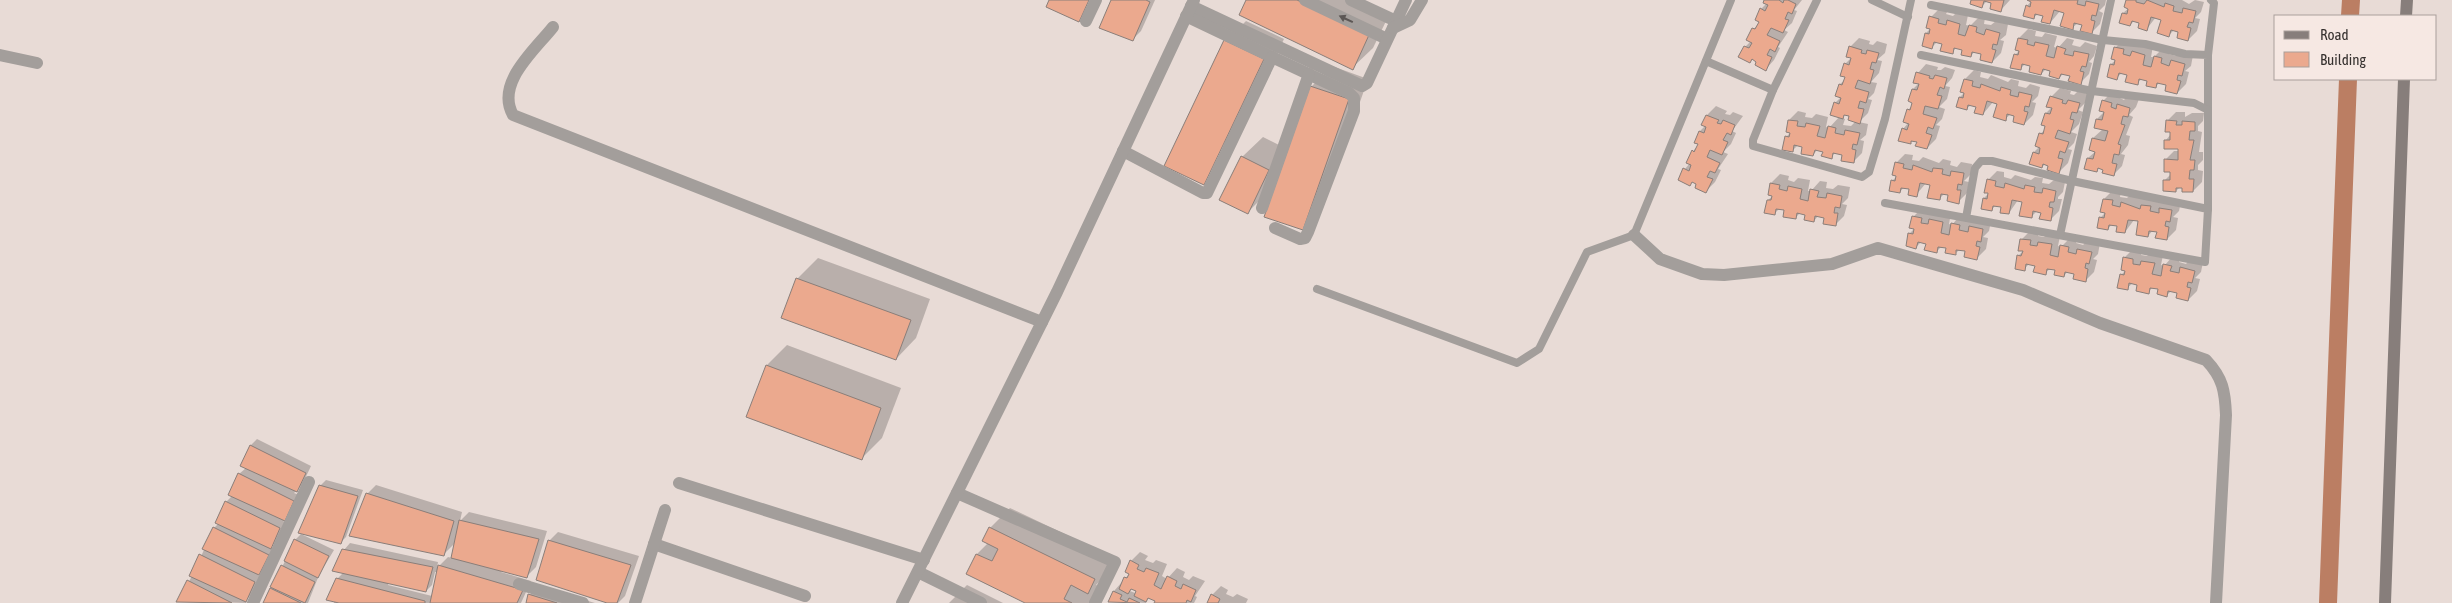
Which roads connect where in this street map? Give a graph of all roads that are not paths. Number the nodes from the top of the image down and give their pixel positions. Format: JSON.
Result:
{"nodes":[{"id":1,"x":1096,"y":0,"type":"edge"},
{"id":2,"x":1305,"y":0,"type":"edge"},
{"id":3,"x":1351,"y":0,"type":"edge"},
{"id":4,"x":1406,"y":0,"type":"edge"},
{"id":5,"x":1422,"y":0,"type":"edge"},
{"id":6,"x":1731,"y":0,"type":"edge"},
{"id":7,"x":1817,"y":0,"type":"edge"},
{"id":8,"x":1872,"y":0,"type":"edge"},
{"id":9,"x":1912,"y":0,"type":"edge"},
{"id":10,"x":2111,"y":0,"type":"edge"},
{"id":11,"x":2406,"y":0,"type":"edge"},
{"id":12,"x":2213,"y":1,"type":"edge"},
{"id":13,"x":1931,"y":5,"type":"dead end"},
{"id":14,"x":1190,"y":7,"type":"edge"},
{"id":15,"x":2406,"y":15,"type":"edge"},
{"id":16,"x":1908,"y":17,"type":"junction"},
{"id":17,"x":1086,"y":21,"type":"dead end"},
{"id":18,"x":554,"y":26,"type":"dead end"},
{"id":19,"x":1392,"y":29,"type":"junction"},
{"id":20,"x":2104,"y":40,"type":"junction"},
{"id":21,"x":0,"y":55,"type":"edge"},
{"id":22,"x":1921,"y":55,"type":"dead end"},
{"id":23,"x":2208,"y":55,"type":"junction"},
{"id":24,"x":1272,"y":58,"type":"junction"},
{"id":25,"x":1706,"y":62,"type":"junction"},
{"id":26,"x":36,"y":63,"type":"dead end"},
{"id":27,"x":1309,"y":74,"type":"junction"},
{"id":28,"x":2404,"y":80,"type":"edge"},
{"id":29,"x":1773,"y":90,"type":"junction"},
{"id":30,"x":2092,"y":91,"type":"junction"},
{"id":31,"x":2208,"y":110,"type":"junction"},
{"id":32,"x":1123,"y":151,"type":"junction"},
{"id":33,"x":2072,"y":181,"type":"junction"},
{"id":34,"x":1885,"y":203,"type":"dead end"},
{"id":35,"x":1262,"y":208,"type":"dead end"},
{"id":36,"x":2208,"y":209,"type":"junction"},
{"id":37,"x":1966,"y":218,"type":"junction"},
{"id":38,"x":1275,"y":228,"type":"dead end"},
{"id":39,"x":1634,"y":235,"type":"junction"},
{"id":40,"x":2060,"y":235,"type":"junction"},
{"id":41,"x":1317,"y":289,"type":"dead end"},
{"id":42,"x":1042,"y":322,"type":"junction"},
{"id":43,"x":309,"y":482,"type":"dead end"},
{"id":44,"x":679,"y":483,"type":"dead end"},
{"id":45,"x":957,"y":492,"type":"junction"},
{"id":46,"x":665,"y":510,"type":"dead end"},
{"id":47,"x":654,"y":544,"type":"junction"},
{"id":48,"x":924,"y":560,"type":"junction"},
{"id":49,"x":918,"y":572,"type":"junction"},
{"id":50,"x":520,"y":584,"type":"dead end"},
{"id":51,"x":805,"y":596,"type":"dead end"},
{"id":52,"x":253,"y":603,"type":"edge"},
{"id":53,"x":583,"y":603,"type":"edge"},
{"id":54,"x":635,"y":603,"type":"edge"},
{"id":55,"x":902,"y":603,"type":"edge"},
{"id":56,"x":981,"y":603,"type":"edge"},
{"id":57,"x":1095,"y":603,"type":"edge"},
{"id":58,"x":2216,"y":603,"type":"edge"},
{"id":59,"x":2385,"y":603,"type":"edge"}],
"edges":[{"from":1,"to":17,"type":"street"},
{"from":19,"to":2,"type":"street","one_way":true},
{"from":3,"to":19,"type":"street"},
{"from":4,"to":19,"type":"street"},
{"from":5,"to":19,"type":"street"},
{"from":6,"to":25,"type":"lane"},
{"from":7,"to":29,"type":"lane"},
{"from":8,"to":16,"type":"lane"},
{"from":9,"to":16,"type":"lane"},
{"from":10,"to":20,"type":"lane"},
{"from":11,"to":15,"type":"street"},
{"from":12,"to":23,"type":"lane"},
{"from":13,"to":20,"type":"lane"},
{"from":14,"to":19,"type":"street"},
{"from":14,"to":24,"type":"street"},
{"from":14,"to":32,"type":"street"},
{"from":16,"to":29,"type":"lane"},
{"from":18,"to":42,"type":"street"},
{"from":20,"to":23,"type":"lane"},
{"from":20,"to":30,"type":"lane"},
{"from":21,"to":26,"type":"street"},
{"from":22,"to":30,"type":"lane"},
{"from":23,"to":31,"type":"lane"},
{"from":24,"to":27,"type":"street"},
{"from":24,"to":32,"type":"street"},
{"from":25,"to":29,"type":"lane"},
{"from":25,"to":39,"type":"lane"},
{"from":27,"to":35,"type":"street"},
{"from":27,"to":38,"type":"street"},
{"from":28,"to":59,"type":"street"},
{"from":30,"to":31,"type":"lane"},
{"from":30,"to":33,"type":"lane"},
{"from":31,"to":36,"type":"lane"},
{"from":32,"to":42,"type":"street"},
{"from":33,"to":36,"type":"lane"},
{"from":33,"to":37,"type":"lane"},
{"from":33,"to":40,"type":"lane"},
{"from":34,"to":37,"type":"lane"},
{"from":36,"to":40,"type":"lane"},
{"from":37,"to":40,"type":"lane"},
{"from":39,"to":41,"type":"lane"},
{"from":39,"to":58,"type":"street"},
{"from":42,"to":45,"type":"street"},
{"from":43,"to":52,"type":"street"},
{"from":44,"to":48,"type":"street"},
{"from":45,"to":48,"type":"street"},
{"from":45,"to":57,"type":"street"},
{"from":46,"to":47,"type":"street"},
{"from":47,"to":51,"type":"street"},
{"from":47,"to":54,"type":"street"},
{"from":48,"to":49,"type":"street"},
{"from":49,"to":55,"type":"street"},
{"from":49,"to":56,"type":"street"},
{"from":50,"to":53,"type":"street"}]}
